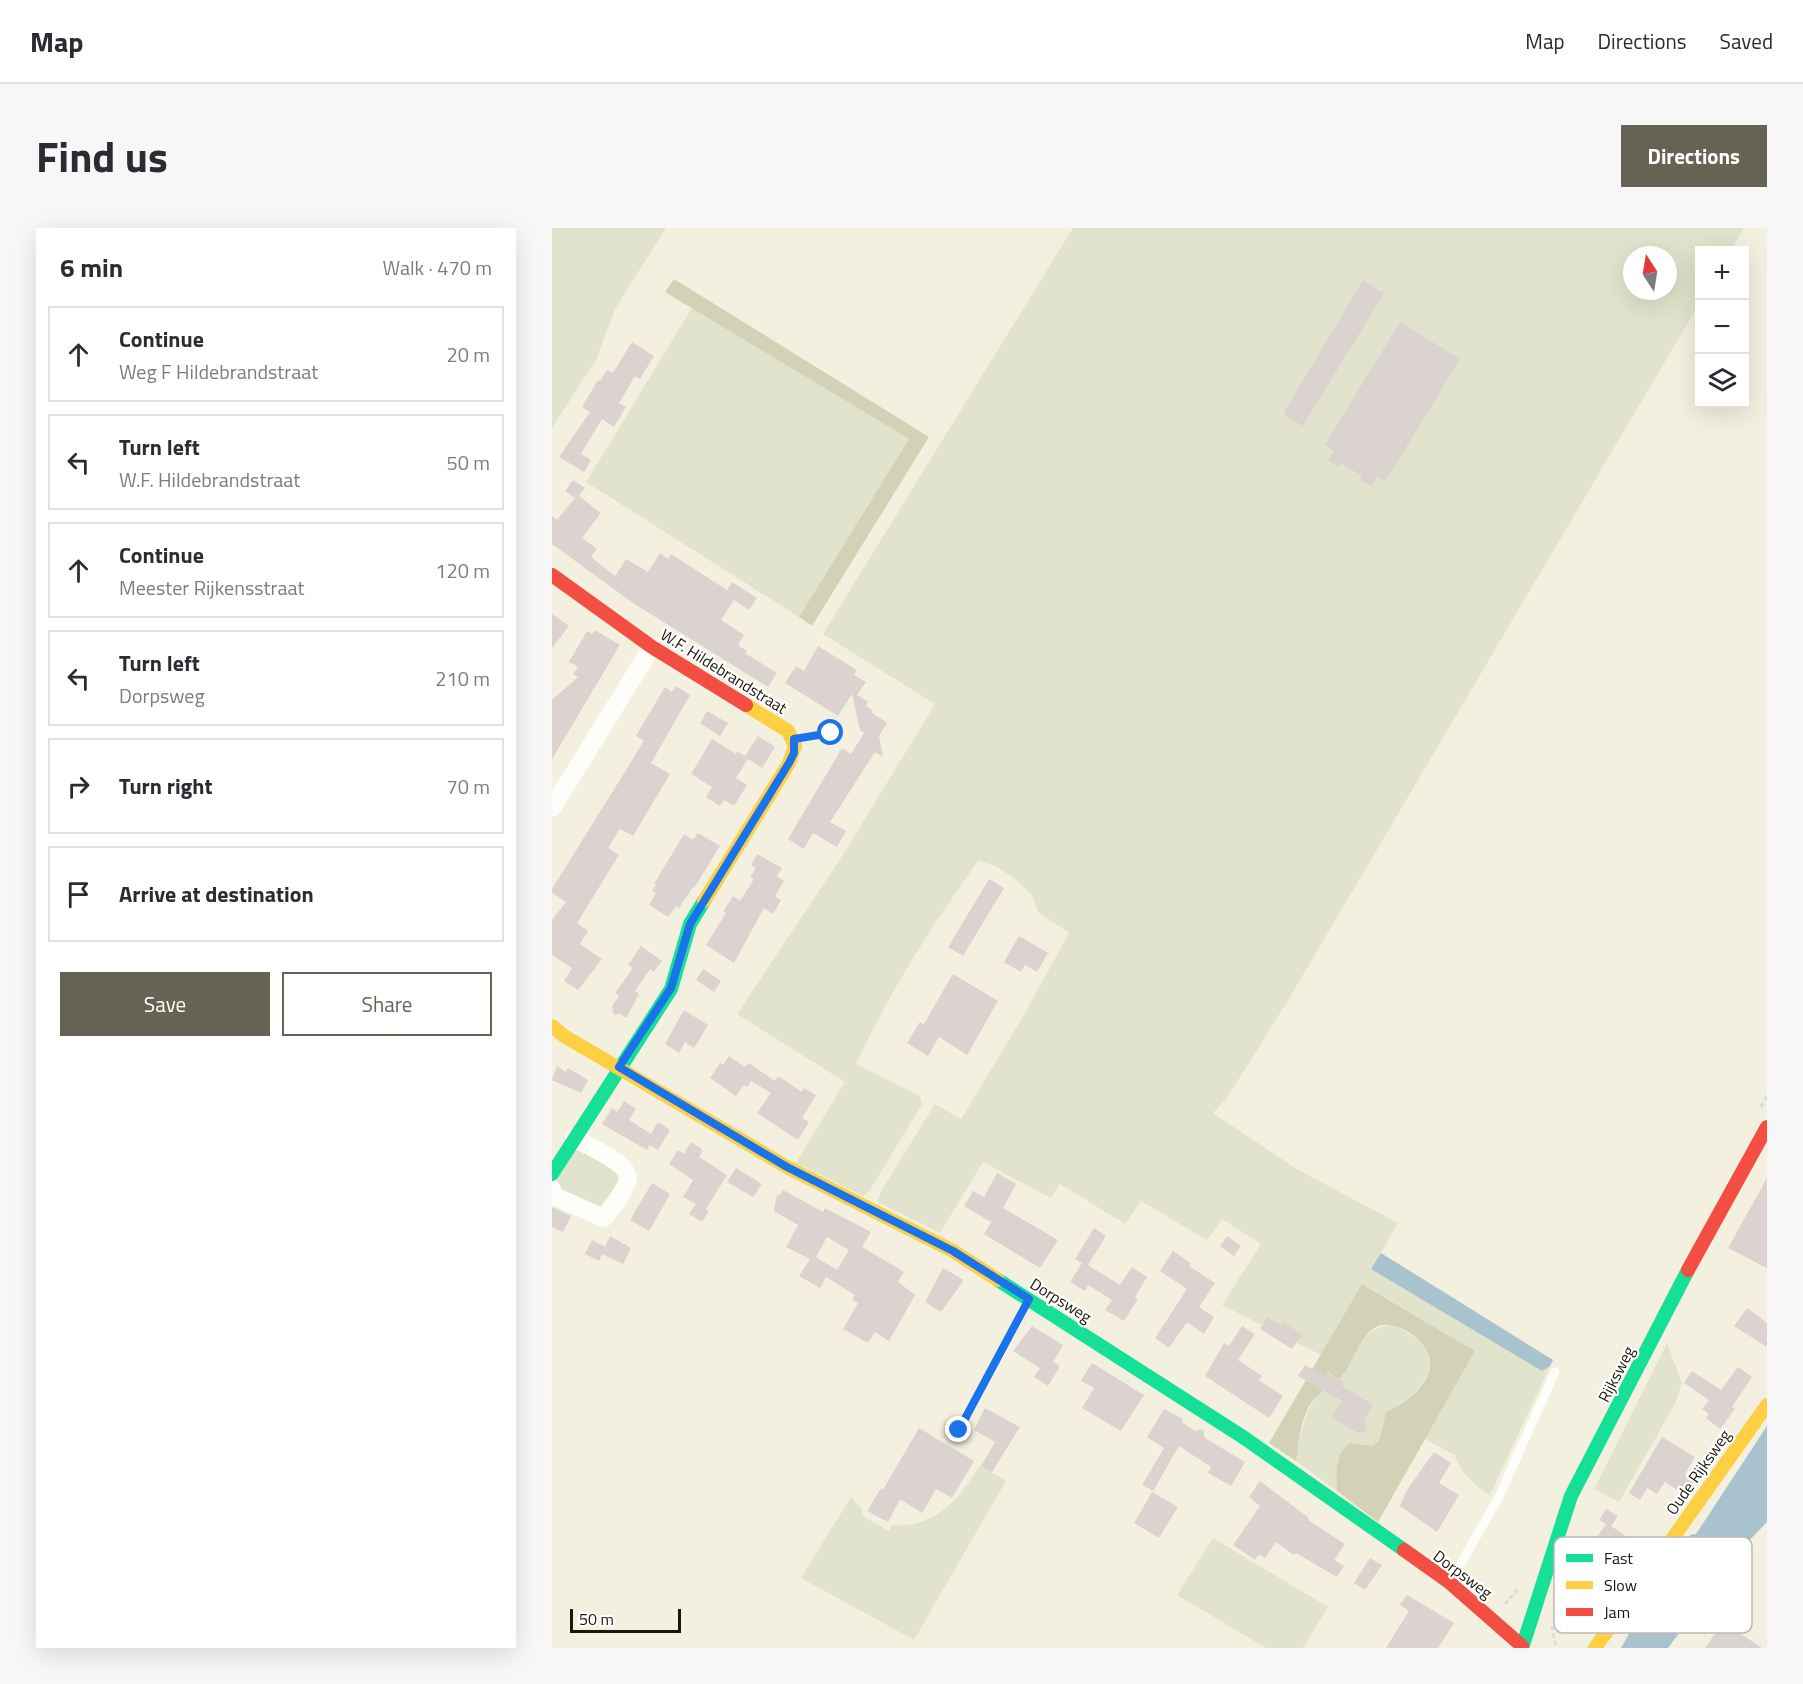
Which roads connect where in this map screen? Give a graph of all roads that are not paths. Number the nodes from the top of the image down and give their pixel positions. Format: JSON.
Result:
{"nodes":[{"id":1,"x":552,"y":575,"type":"edge"},
{"id":2,"x":652,"y":647,"type":"junction"},
{"id":3,"x":831,"y":733,"type":"dead end"},
{"id":4,"x":794,"y":739,"type":"junction"},
{"id":5,"x":552,"y":808,"type":"edge"},
{"id":6,"x":552,"y":1026,"type":"edge"},
{"id":7,"x":619,"y":1067,"type":"junction"},
{"id":8,"x":1767,"y":1127,"type":"edge"},
{"id":9,"x":574,"y":1138,"type":"junction"},
{"id":10,"x":552,"y":1174,"type":"edge"},
{"id":11,"x":552,"y":1189,"type":"edge"},
{"id":12,"x":1029,"y":1299,"type":"junction"},
{"id":13,"x":1555,"y":1372,"type":"dead end"},
{"id":14,"x":1767,"y":1405,"type":"edge"},
{"id":15,"x":959,"y":1430,"type":"dead end"},
{"id":16,"x":1558,"y":1537,"type":"edge"},
{"id":17,"x":1674,"y":1537,"type":"edge"},
{"id":18,"x":1554,"y":1549,"type":"edge"},
{"id":19,"x":1449,"y":1582,"type":"junction"},
{"id":20,"x":1606,"y":1633,"type":"edge"},
{"id":21,"x":1523,"y":1647,"type":"edge"},
{"id":22,"x":1595,"y":1648,"type":"edge"}],
"edges":[{"from":1,"to":2,"type":"street","name":"W.F. Hildebrandstraat"},
{"from":2,"to":4,"type":"street","name":"W.F. Hildebrandstraat"},
{"from":2,"to":5,"type":"street"},
{"from":3,"to":4,"type":"lane"},
{"from":4,"to":7,"type":"street"},
{"from":6,"to":7,"type":"street","name":"Dorpsweg"},
{"from":7,"to":9,"type":"street"},
{"from":7,"to":12,"type":"street","name":"Dorpsweg"},
{"from":8,"to":16,"type":"street","name":"Rijksweg"},
{"from":9,"to":10,"type":"street"},
{"from":9,"to":11,"type":"street"},
{"from":12,"to":15,"type":"lane"},
{"from":12,"to":19,"type":"street","name":"Dorpsweg"},
{"from":13,"to":19,"type":"lane"},
{"from":14,"to":17,"type":"street","name":"Oude Rijksweg"},
{"from":18,"to":21,"type":"street","name":"Rijksweg"},
{"from":19,"to":21,"type":"street","name":"Dorpsweg"},
{"from":20,"to":22,"type":"street","name":"Oude Rijksweg"}]}
